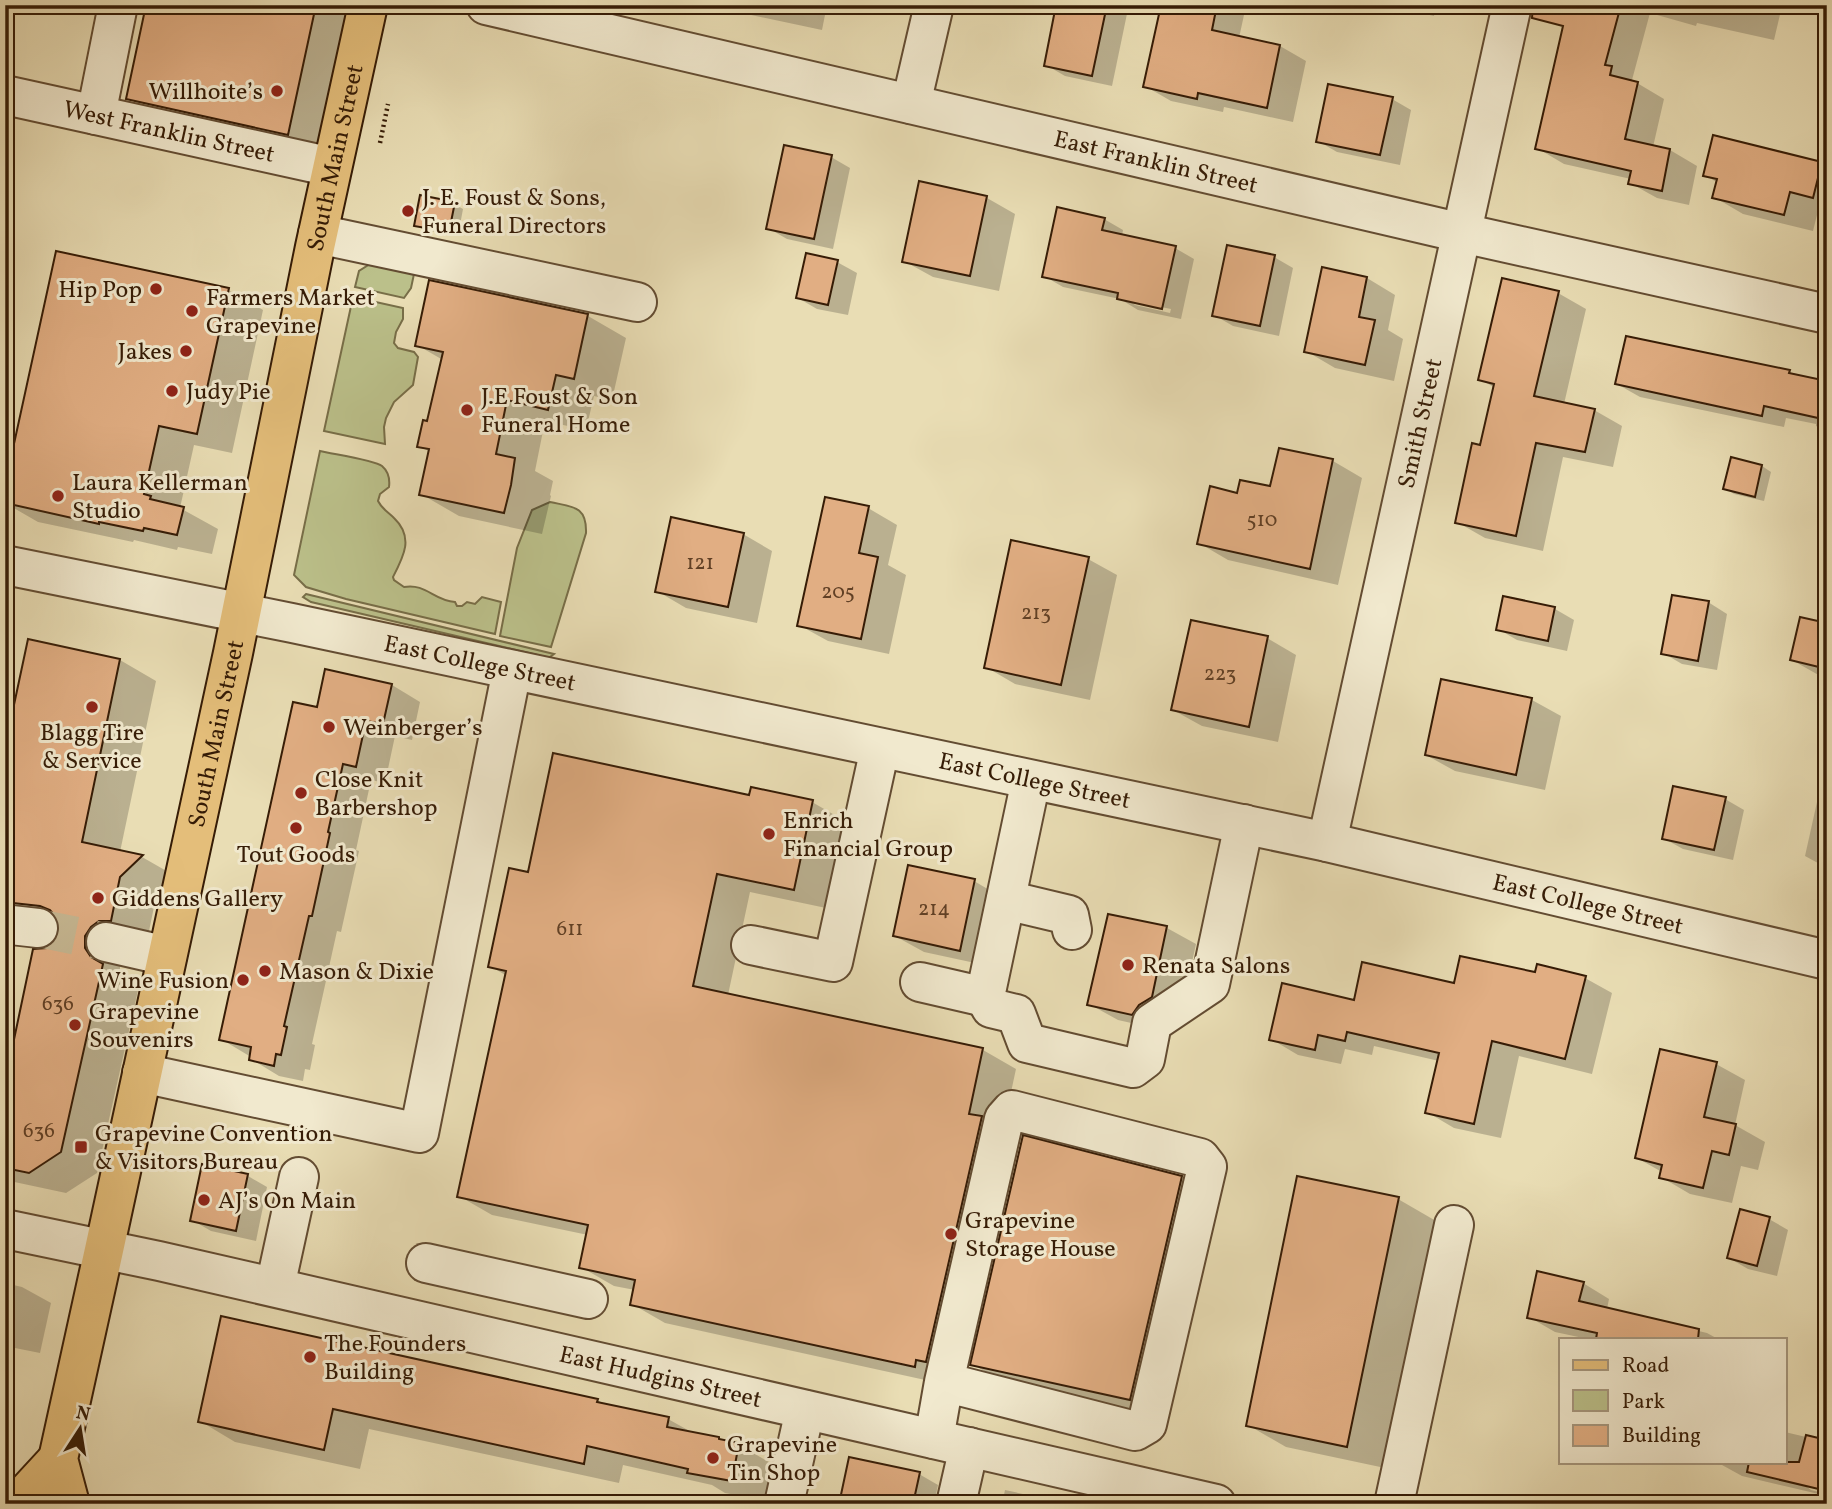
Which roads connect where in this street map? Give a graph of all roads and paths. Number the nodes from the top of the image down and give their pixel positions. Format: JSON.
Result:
{"nodes":[{"id":1,"x":118,"y":5,"type":"edge"},
{"id":2,"x":368,"y":5,"type":"edge"},
{"id":3,"x":486,"y":5,"type":"edge"},
{"id":4,"x":934,"y":5,"type":"edge"},
{"id":5,"x":1512,"y":5,"type":"edge"},
{"id":6,"x":585,"y":17,"type":"edge"},
{"id":7,"x":5,"y":95,"type":"edge"},
{"id":8,"x":388,"y":104,"type":"dead end"},
{"id":9,"x":911,"y":104,"type":"junction"},
{"id":10,"x":96,"y":116,"type":"junction"},
{"id":11,"x":380,"y":143,"type":"dead end"},
{"id":12,"x":332,"y":167,"type":"junction"},
{"id":13,"x":1462,"y":233,"type":"junction"},
{"id":14,"x":318,"y":234,"type":"junction"},
{"id":15,"x":637,"y":302,"type":"dead end"},
{"id":16,"x":1827,"y":314,"type":"edge"},
{"id":17,"x":5,"y":565,"type":"edge"},
{"id":18,"x":241,"y":612,"type":"junction"},
{"id":19,"x":512,"y":670,"type":"junction"},
{"id":20,"x":880,"y":748,"type":"junction"},
{"id":21,"x":1031,"y":780,"type":"junction"},
{"id":22,"x":1244,"y":824,"type":"junction"},
{"id":23,"x":1327,"y":842,"type":"junction"},
{"id":24,"x":1006,"y":900,"type":"junction"},
{"id":25,"x":1072,"y":930,"type":"dead end"},
{"id":26,"x":106,"y":942,"type":"tunnel mouth"},
{"id":27,"x":751,"y":944,"type":"dead end"},
{"id":28,"x":167,"y":956,"type":"junction"},
{"id":29,"x":1827,"y":960,"type":"edge"},
{"id":30,"x":920,"y":982,"type":"dead end"},
{"id":31,"x":985,"y":997,"type":"junction"},
{"id":32,"x":142,"y":1073,"type":"junction"},
{"id":33,"x":299,"y":1177,"type":"dead end"},
{"id":34,"x":1454,"y":1225,"type":"dead end"},
{"id":35,"x":5,"y":1228,"type":"edge"},
{"id":36,"x":104,"y":1250,"type":"junction"},
{"id":37,"x":426,"y":1264,"type":"dead end"},
{"id":38,"x":502,"y":1280,"type":"junction"},
{"id":39,"x":275,"y":1287,"type":"junction"},
{"id":40,"x":588,"y":1299,"type":"dead end"},
{"id":41,"x":489,"y":1337,"type":"junction"},
{"id":42,"x":944,"y":1382,"type":"junction"},
{"id":43,"x":805,"y":1410,"type":"junction"},
{"id":44,"x":951,"y":1443,"type":"junction"},
{"id":45,"x":58,"y":1459,"type":"junction"},
{"id":46,"x":21,"y":1504,"type":"edge"},
{"id":47,"x":70,"y":1504,"type":"edge"},
{"id":48,"x":784,"y":1504,"type":"edge"},
{"id":49,"x":957,"y":1504,"type":"edge"},
{"id":50,"x":1216,"y":1504,"type":"edge"},
{"id":51,"x":1394,"y":1504,"type":"edge"}],
"edges":[{"from":1,"to":10,"type":"street"},
{"from":2,"to":12,"type":"main road","name":"South Main Street"},
{"from":3,"to":6,"type":"street","name":"East Franklin Street"},
{"from":4,"to":9,"type":"street"},
{"from":5,"to":13,"type":"street","name":"Smith Street"},
{"from":6,"to":9,"type":"street","name":"East Franklin Street"},
{"from":7,"to":10,"type":"street","name":"West Franklin Street"},
{"from":8,"to":11,"type":"path"},
{"from":9,"to":13,"type":"street","name":"East Franklin Street"},
{"from":10,"to":12,"type":"street","name":"West Franklin Street"},
{"from":12,"to":14,"type":"main road","name":"South Main Street"},
{"from":13,"to":16,"type":"street","name":"East Franklin Street"},
{"from":13,"to":23,"type":"street","name":"Smith Street"},
{"from":14,"to":15,"type":"street"},
{"from":14,"to":18,"type":"main road","name":"South Main Street"},
{"from":17,"to":18,"type":"street","name":"East College Street"},
{"from":18,"to":19,"type":"street","name":"East College Street"},
{"from":18,"to":28,"type":"main road","name":"South Main Street"},
{"from":19,"to":20,"type":"street","name":"East College Street"},
{"from":19,"to":32,"type":"street"},
{"from":20,"to":21,"type":"street","name":"East College Street"},
{"from":20,"to":27,"type":"street"},
{"from":21,"to":22,"type":"street","name":"East College Street"},
{"from":21,"to":24,"type":"street"},
{"from":22,"to":23,"type":"street","name":"East College Street"},
{"from":22,"to":31,"type":"street"},
{"from":23,"to":29,"type":"street","name":"East College Street"},
{"from":24,"to":25,"type":"street"},
{"from":24,"to":31,"type":"street"},
{"from":26,"to":28,"type":"street"},
{"from":28,"to":32,"type":"main road","name":"South Main Street"},
{"from":30,"to":31,"type":"street"},
{"from":32,"to":36,"type":"main road","name":"South Main Street"},
{"from":33,"to":39,"type":"street"},
{"from":34,"to":51,"type":"street"},
{"from":35,"to":36,"type":"street","name":"East Hudgins Street"},
{"from":36,"to":39,"type":"street","name":"East Hudgins Street"},
{"from":36,"to":45,"type":"main road","name":"South Main Street"},
{"from":37,"to":38,"type":"street"},
{"from":38,"to":40,"type":"street"},
{"from":38,"to":41,"type":"street"},
{"from":39,"to":41,"type":"street","name":"East Hudgins Street"},
{"from":41,"to":43,"type":"street","name":"East Hudgins Street"},
{"from":42,"to":42,"type":"street"},
{"from":42,"to":44,"type":"street"},
{"from":43,"to":44,"type":"street","name":"East Hudgins Street"},
{"from":43,"to":48,"type":"street"},
{"from":44,"to":49,"type":"street"},
{"from":44,"to":50,"type":"street","name":"East Hudgins Street"},
{"from":45,"to":46,"type":"main road"},
{"from":45,"to":47,"type":"main road","name":"South Main Street"}]}
